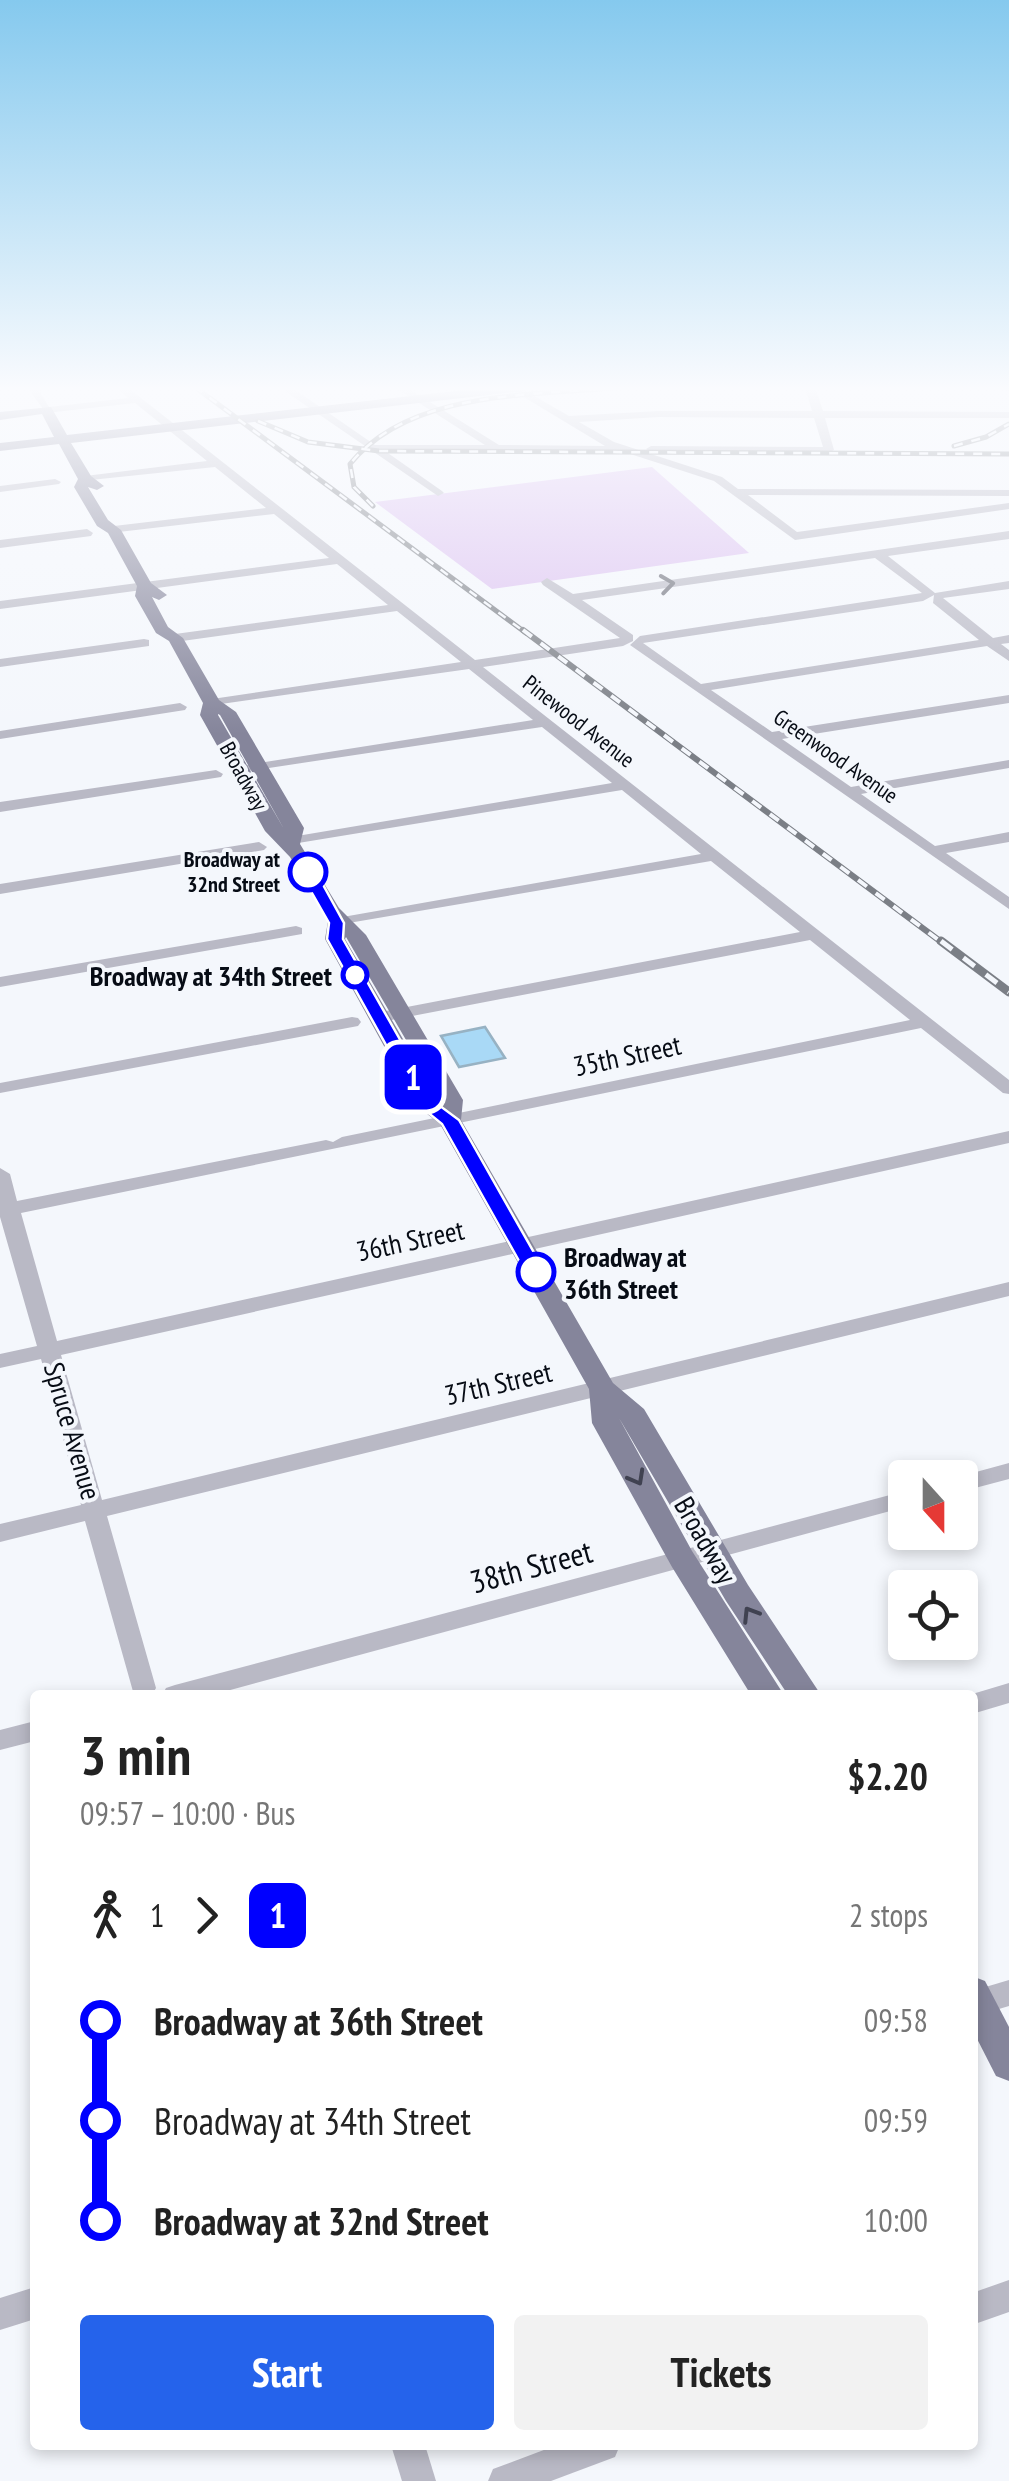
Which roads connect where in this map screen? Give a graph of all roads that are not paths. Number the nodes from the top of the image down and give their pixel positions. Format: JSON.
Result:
{"nodes":[{"id":1,"x":91,"y":503,"type":"edge"},
{"id":2,"x":267,"y":503,"type":"edge"},
{"id":3,"x":752,"y":503,"type":"edge"},
{"id":4,"x":1009,"y":506,"type":"edge"},
{"id":5,"x":276,"y":510,"type":"junction"},
{"id":6,"x":114,"y":530,"type":"junction"},
{"id":7,"x":87,"y":533,"type":"dead end"},
{"id":8,"x":1009,"y":535,"type":"edge"},
{"id":9,"x":800,"y":540,"type":"junction"},
{"id":10,"x":0,"y":544,"type":"edge"},
{"id":11,"x":877,"y":554,"type":"junction"},
{"id":12,"x":340,"y":560,"type":"junction"},
{"id":13,"x":827,"y":561,"type":"junction"},
{"id":14,"x":547,"y":582,"type":"dead end"},
{"id":15,"x":1009,"y":585,"type":"edge"},
{"id":16,"x":146,"y":586,"type":"junction"},
{"id":17,"x":932,"y":596,"type":"junction"},
{"id":18,"x":571,"y":598,"type":"junction"},
{"id":19,"x":0,"y":605,"type":"edge"},
{"id":20,"x":400,"y":607,"type":"junction"},
{"id":21,"x":176,"y":638,"type":"junction"},
{"id":22,"x":1009,"y":640,"type":"edge"},
{"id":23,"x":632,"y":641,"type":"junction"},
{"id":24,"x":991,"y":642,"type":"junction"},
{"id":25,"x":144,"y":643,"type":"dead end"},
{"id":26,"x":1009,"y":656,"type":"edge"},
{"id":27,"x":0,"y":663,"type":"edge"},
{"id":28,"x":473,"y":665,"type":"junction"},
{"id":29,"x":699,"y":688,"type":"junction"},
{"id":30,"x":1009,"y":699,"type":"edge"},
{"id":31,"x":212,"y":703,"type":"junction"},
{"id":32,"x":180,"y":708,"type":"dead end"},
{"id":33,"x":544,"y":722,"type":"junction"},
{"id":34,"x":0,"y":735,"type":"edge"},
{"id":35,"x":770,"y":738,"type":"junction"},
{"id":36,"x":1009,"y":764,"type":"edge"},
{"id":37,"x":250,"y":769,"type":"junction"},
{"id":38,"x":216,"y":774,"type":"dead end"},
{"id":39,"x":625,"y":785,"type":"junction"},
{"id":40,"x":848,"y":792,"type":"junction"},
{"id":41,"x":0,"y":807,"type":"edge"},
{"id":42,"x":1009,"y":837,"type":"edge"},
{"id":43,"x":291,"y":842,"type":"junction"},
{"id":44,"x":259,"y":847,"type":"dead end"},
{"id":45,"x":932,"y":851,"type":"junction"},
{"id":46,"x":714,"y":856,"type":"junction"},
{"id":47,"x":0,"y":890,"type":"edge"},
{"id":48,"x":1009,"y":904,"type":"edge"},
{"id":49,"x":336,"y":923,"type":"junction"},
{"id":50,"x":296,"y":930,"type":"dead end"},
{"id":51,"x":813,"y":934,"type":"junction"},
{"id":52,"x":0,"y":982,"type":"edge"},
{"id":53,"x":390,"y":1015,"type":"junction"},
{"id":54,"x":352,"y":1022,"type":"dead end"},
{"id":55,"x":924,"y":1022,"type":"junction"},
{"id":56,"x":0,"y":1088,"type":"edge"},
{"id":57,"x":1009,"y":1090,"type":"edge"},
{"id":58,"x":450,"y":1120,"type":"junction"},
{"id":59,"x":1009,"y":1137,"type":"edge"},
{"id":60,"x":0,"y":1174,"type":"edge"},
{"id":61,"x":5,"y":1210,"type":"edge"},
{"id":62,"x":520,"y":1245,"type":"junction"},
{"id":63,"x":1009,"y":1289,"type":"edge"},
{"id":64,"x":50,"y":1350,"type":"junction"},
{"id":65,"x":0,"y":1362,"type":"edge"},
{"id":66,"x":603,"y":1389,"type":"junction"},
{"id":67,"x":1009,"y":1471,"type":"edge"},
{"id":68,"x":978,"y":1479,"type":"edge"},
{"id":69,"x":888,"y":1504,"type":"edge"},
{"id":70,"x":96,"y":1510,"type":"junction"},
{"id":71,"x":0,"y":1533,"type":"edge"},
{"id":72,"x":712,"y":1551,"type":"junction"},
{"id":73,"x":682,"y":1559,"type":"junction"},
{"id":74,"x":139,"y":1690,"type":"edge"},
{"id":75,"x":193,"y":1690,"type":"edge"},
{"id":76,"x":765,"y":1690,"type":"edge"},
{"id":77,"x":802,"y":1690,"type":"edge"},
{"id":78,"x":1009,"y":1694,"type":"edge"},
{"id":79,"x":978,"y":1702,"type":"edge"},
{"id":80,"x":30,"y":1731,"type":"edge"},
{"id":81,"x":0,"y":1740,"type":"edge"},
{"id":82,"x":983,"y":1998,"type":"edge"},
{"id":83,"x":1009,"y":2064,"type":"edge"},
{"id":84,"x":1009,"y":2296,"type":"edge"},
{"id":85,"x":30,"y":2304,"type":"edge"},
{"id":86,"x":978,"y":2307,"type":"edge"},
{"id":87,"x":0,"y":2314,"type":"edge"},
{"id":88,"x":409,"y":2450,"type":"edge"},
{"id":89,"x":588,"y":2450,"type":"edge"},
{"id":90,"x":418,"y":2481,"type":"edge"},
{"id":91,"x":504,"y":2481,"type":"edge"}],
"edges":[{"from":1,"to":6,"type":"main road","name":"Broadway"},
{"from":2,"to":5,"type":"street","name":"Pinewood Avenue"},
{"from":3,"to":9,"type":"street"},
{"from":4,"to":9,"type":"street"},
{"from":5,"to":6,"type":"street"},
{"from":5,"to":12,"type":"street","name":"Pinewood Avenue"},
{"from":6,"to":16,"type":"main road","name":"Broadway"},
{"from":7,"to":10,"type":"street"},
{"from":8,"to":11,"type":"street"},
{"from":9,"to":13,"type":"street"},
{"from":11,"to":13,"type":"street"},
{"from":11,"to":17,"type":"street"},
{"from":12,"to":16,"type":"street"},
{"from":12,"to":20,"type":"street","name":"Pinewood Avenue"},
{"from":18,"to":13,"type":"street","one_way":true},
{"from":14,"to":18,"type":"street","name":"Greenwood Avenue"},
{"from":15,"to":17,"type":"street"},
{"from":16,"to":19,"type":"street"},
{"from":16,"to":21,"type":"main road","name":"Broadway"},
{"from":17,"to":23,"type":"street"},
{"from":17,"to":24,"type":"street"},
{"from":18,"to":23,"type":"street","name":"Greenwood Avenue"},
{"from":20,"to":21,"type":"street"},
{"from":20,"to":28,"type":"street","name":"Pinewood Avenue"},
{"from":21,"to":31,"type":"main road","name":"Broadway"},
{"from":22,"to":24,"type":"street"},
{"from":23,"to":28,"type":"street"},
{"from":23,"to":29,"type":"street","name":"Greenwood Avenue"},
{"from":24,"to":26,"type":"street"},
{"from":24,"to":29,"type":"street"},
{"from":25,"to":27,"type":"street"},
{"from":28,"to":31,"type":"street"},
{"from":28,"to":33,"type":"street","name":"Pinewood Avenue"},
{"from":29,"to":35,"type":"street","name":"Greenwood Avenue"},
{"from":30,"to":35,"type":"street"},
{"from":31,"to":37,"type":"main road","name":"Broadway"},
{"from":32,"to":34,"type":"street"},
{"from":33,"to":37,"type":"street"},
{"from":33,"to":39,"type":"street","name":"Pinewood Avenue"},
{"from":35,"to":40,"type":"street","name":"Greenwood Avenue"},
{"from":36,"to":40,"type":"street"},
{"from":37,"to":43,"type":"main road","name":"Broadway"},
{"from":38,"to":41,"type":"street"},
{"from":39,"to":43,"type":"street"},
{"from":39,"to":46,"type":"street","name":"Pinewood Avenue"},
{"from":40,"to":45,"type":"street","name":"Greenwood Avenue"},
{"from":42,"to":45,"type":"street"},
{"from":43,"to":49,"type":"main road","name":"Broadway"},
{"from":44,"to":47,"type":"street"},
{"from":45,"to":48,"type":"street","name":"Greenwood Avenue"},
{"from":46,"to":49,"type":"street"},
{"from":46,"to":51,"type":"street","name":"Pinewood Avenue"},
{"from":49,"to":53,"type":"main road","name":"Broadway"},
{"from":50,"to":52,"type":"street"},
{"from":51,"to":53,"type":"street"},
{"from":51,"to":55,"type":"street","name":"Pinewood Avenue"},
{"from":53,"to":58,"type":"main road","name":"Broadway"},
{"from":54,"to":56,"type":"street"},
{"from":55,"to":57,"type":"street","name":"Pinewood Avenue"},
{"from":55,"to":58,"type":"street","name":"35th Street"},
{"from":58,"to":61,"type":"street","name":"35th Street"},
{"from":58,"to":62,"type":"main road","name":"Broadway"},
{"from":59,"to":62,"type":"street","name":"36th Street"},
{"from":60,"to":61,"type":"street","name":"Spruce Avenue"},
{"from":61,"to":64,"type":"street","name":"Spruce Avenue"},
{"from":62,"to":64,"type":"street","name":"36th Street"},
{"from":62,"to":66,"type":"main road","name":"Broadway"},
{"from":63,"to":66,"type":"street","name":"37th Street"},
{"from":64,"to":65,"type":"street","name":"36th Street"},
{"from":64,"to":70,"type":"street","name":"Spruce Avenue"},
{"from":66,"to":70,"type":"street","name":"37th Street"},
{"from":66,"to":72,"type":"main road","name":"Broadway"},
{"from":66,"to":73,"type":"main road","name":"Broadway","one_way":true},
{"from":67,"to":68,"type":"street"},
{"from":69,"to":72,"type":"street","name":"38th Street"},
{"from":70,"to":71,"type":"street","name":"37th Street"},
{"from":70,"to":74,"type":"street","name":"Spruce Avenue"},
{"from":72,"to":73,"type":"street","name":"38th Street"},
{"from":77,"to":72,"type":"main road","name":"Broadway","one_way":true},
{"from":73,"to":75,"type":"street","name":"38th Street"},
{"from":73,"to":76,"type":"main road","name":"Broadway"},
{"from":78,"to":79,"type":"street"},
{"from":80,"to":81,"type":"street"},
{"from":82,"to":83,"type":"main road"},
{"from":84,"to":86,"type":"street"},
{"from":85,"to":87,"type":"street"},
{"from":88,"to":90,"type":"street"},
{"from":89,"to":91,"type":"street"}]}
